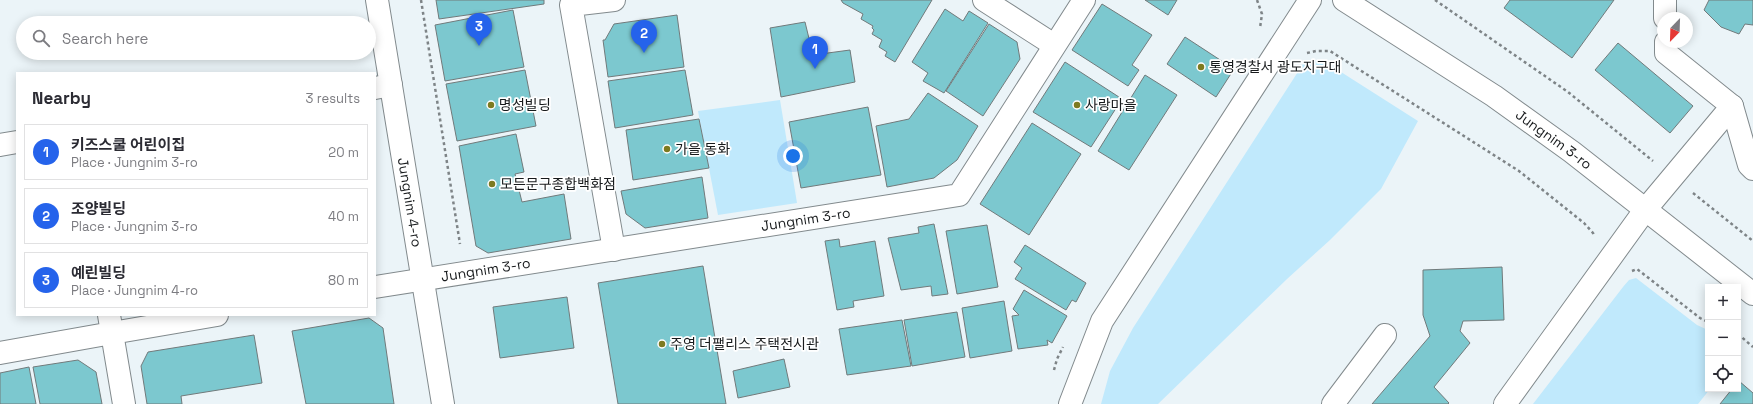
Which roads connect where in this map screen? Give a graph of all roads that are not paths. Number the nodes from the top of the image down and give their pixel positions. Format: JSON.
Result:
{"nodes":[{"id":1,"x":377,"y":0,"type":"edge"},
{"id":2,"x":614,"y":0,"type":"edge"},
{"id":3,"x":984,"y":0,"type":"edge"},
{"id":4,"x":1084,"y":0,"type":"edge"},
{"id":5,"x":1310,"y":0,"type":"edge"},
{"id":6,"x":1344,"y":0,"type":"edge"},
{"id":7,"x":1665,"y":0,"type":"edge"},
{"id":8,"x":571,"y":3,"type":"edge"},
{"id":9,"x":1665,"y":12,"type":"edge"},
{"id":10,"x":1054,"y":45,"type":"junction"},
{"id":11,"x":1666,"y":48,"type":"edge"},
{"id":12,"x":383,"y":86,"type":"edge"},
{"id":13,"x":1732,"y":106,"type":"junction"},
{"id":14,"x":16,"y":142,"type":"edge"},
{"id":15,"x":0,"y":145,"type":"edge"},
{"id":16,"x":1753,"y":169,"type":"edge"},
{"id":17,"x":1645,"y":210,"type":"junction"},
{"id":18,"x":614,"y":250,"type":"junction"},
{"id":19,"x":423,"y":279,"type":"junction"},
{"id":20,"x":376,"y":287,"type":"edge"},
{"id":21,"x":1753,"y":294,"type":"edge"},
{"id":22,"x":205,"y":316,"type":"edge"},
{"id":23,"x":111,"y":324,"type":"edge"},
{"id":24,"x":1385,"y":334,"type":"dead end"},
{"id":25,"x":0,"y":353,"type":"edge"},
{"id":26,"x":124,"y":404,"type":"edge"},
{"id":27,"x":443,"y":404,"type":"edge"},
{"id":28,"x":1070,"y":404,"type":"edge"},
{"id":29,"x":1333,"y":404,"type":"edge"},
{"id":30,"x":1505,"y":404,"type":"edge"}],
"edges":[{"from":1,"to":12,"type":"street","name":"Jungnim 4-ro"},
{"from":2,"to":8,"type":"street"},
{"from":3,"to":10,"type":"street"},
{"from":4,"to":10,"type":"street","name":"Jungnim 3-ro"},
{"from":5,"to":28,"type":"street"},
{"from":6,"to":17,"type":"street","name":"Jungnim 3-ro"},
{"from":7,"to":9,"type":"street"},
{"from":8,"to":18,"type":"street"},
{"from":10,"to":18,"type":"street","name":"Jungnim 3-ro"},
{"from":11,"to":13,"type":"street"},
{"from":12,"to":19,"type":"street","name":"Jungnim 4-ro"},
{"from":13,"to":16,"type":"street"},
{"from":13,"to":17,"type":"street"},
{"from":14,"to":15,"type":"street"},
{"from":17,"to":21,"type":"street","name":"Jungnim 3-ro"},
{"from":17,"to":30,"type":"street"},
{"from":18,"to":19,"type":"street","name":"Jungnim 3-ro"},
{"from":19,"to":20,"type":"street","name":"Jungnim 3-ro"},
{"from":19,"to":27,"type":"street","name":"Jungnim 4-ro"},
{"from":22,"to":23,"type":"street"},
{"from":23,"to":25,"type":"street"},
{"from":23,"to":26,"type":"street"},
{"from":24,"to":29,"type":"street"}]}
